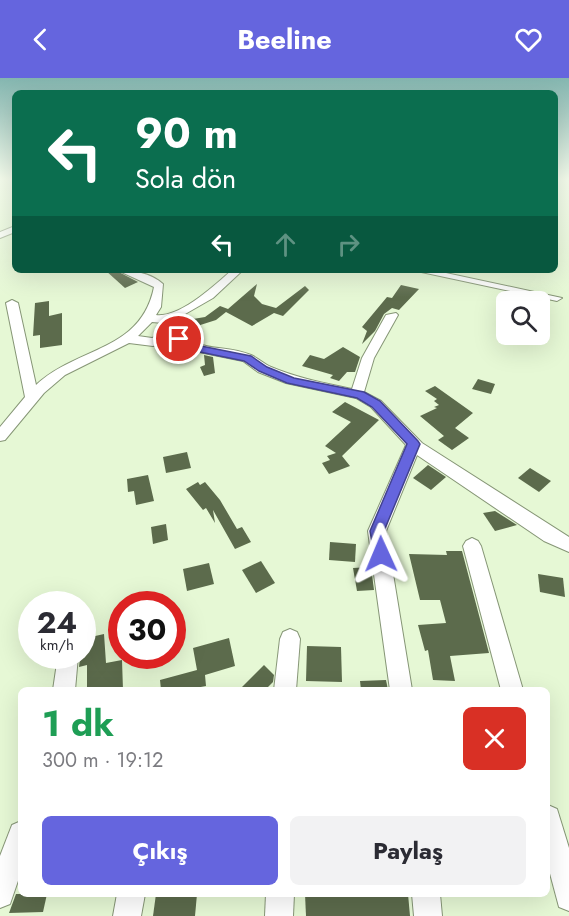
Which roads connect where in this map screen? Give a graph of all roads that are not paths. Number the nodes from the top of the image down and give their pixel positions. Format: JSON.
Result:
{"nodes":[{"id":1,"x":127,"y":273,"type":"edge"},
{"id":2,"x":235,"y":273,"type":"edge"},
{"id":3,"x":432,"y":273,"type":"edge"},
{"id":4,"x":557,"y":298,"type":"dead end"},
{"id":5,"x":12,"y":303,"type":"dead end"},
{"id":6,"x":392,"y":315,"type":"dead end"},
{"id":7,"x":150,"y":318,"type":"junction"},
{"id":8,"x":167,"y":320,"type":"junction"},
{"id":9,"x":176,"y":335,"type":"junction"},
{"id":10,"x":129,"y":339,"type":"junction"},
{"id":11,"x":357,"y":394,"type":"junction"},
{"id":12,"x":32,"y":399,"type":"junction"},
{"id":13,"x":0,"y":436,"type":"edge"},
{"id":14,"x":414,"y":444,"type":"junction"},
{"id":15,"x":569,"y":545,"type":"edge"},
{"id":16,"x":472,"y":546,"type":"dead end"},
{"id":17,"x":290,"y":639,"type":"dead end"},
{"id":18,"x":66,"y":669,"type":"edge"},
{"id":19,"x":64,"y":687,"type":"edge"},
{"id":20,"x":285,"y":687,"type":"edge"},
{"id":21,"x":401,"y":687,"type":"edge"},
{"id":22,"x":511,"y":687,"type":"edge"},
{"id":23,"x":550,"y":825,"type":"edge"},
{"id":24,"x":18,"y":843,"type":"edge"},
{"id":25,"x":568,"y":886,"type":"edge"},
{"id":26,"x":0,"y":894,"type":"edge"},
{"id":27,"x":130,"y":897,"type":"edge"},
{"id":28,"x":280,"y":897,"type":"edge"},
{"id":29,"x":426,"y":897,"type":"edge"},
{"id":30,"x":127,"y":916,"type":"edge"},
{"id":31,"x":279,"y":916,"type":"edge"},
{"id":32,"x":429,"y":916,"type":"edge"}],
"edges":[{"from":1,"to":7,"type":"street"},
{"from":2,"to":8,"type":"street"},
{"from":3,"to":4,"type":"street"},
{"from":5,"to":12,"type":"street"},
{"from":6,"to":11,"type":"street"},
{"from":7,"to":8,"type":"street"},
{"from":7,"to":10,"type":"street"},
{"from":8,"to":9,"type":"street"},
{"from":9,"to":10,"type":"street"},
{"from":9,"to":11,"type":"street"},
{"from":10,"to":12,"type":"street"},
{"from":11,"to":14,"type":"street"},
{"from":12,"to":13,"type":"street"},
{"from":14,"to":15,"type":"street"},
{"from":14,"to":21,"type":"street"},
{"from":16,"to":22,"type":"street"},
{"from":17,"to":20,"type":"street"},
{"from":18,"to":19,"type":"street"},
{"from":23,"to":25,"type":"street"},
{"from":24,"to":26,"type":"street"},
{"from":27,"to":30,"type":"street"},
{"from":28,"to":31,"type":"street"},
{"from":29,"to":32,"type":"street"}]}
